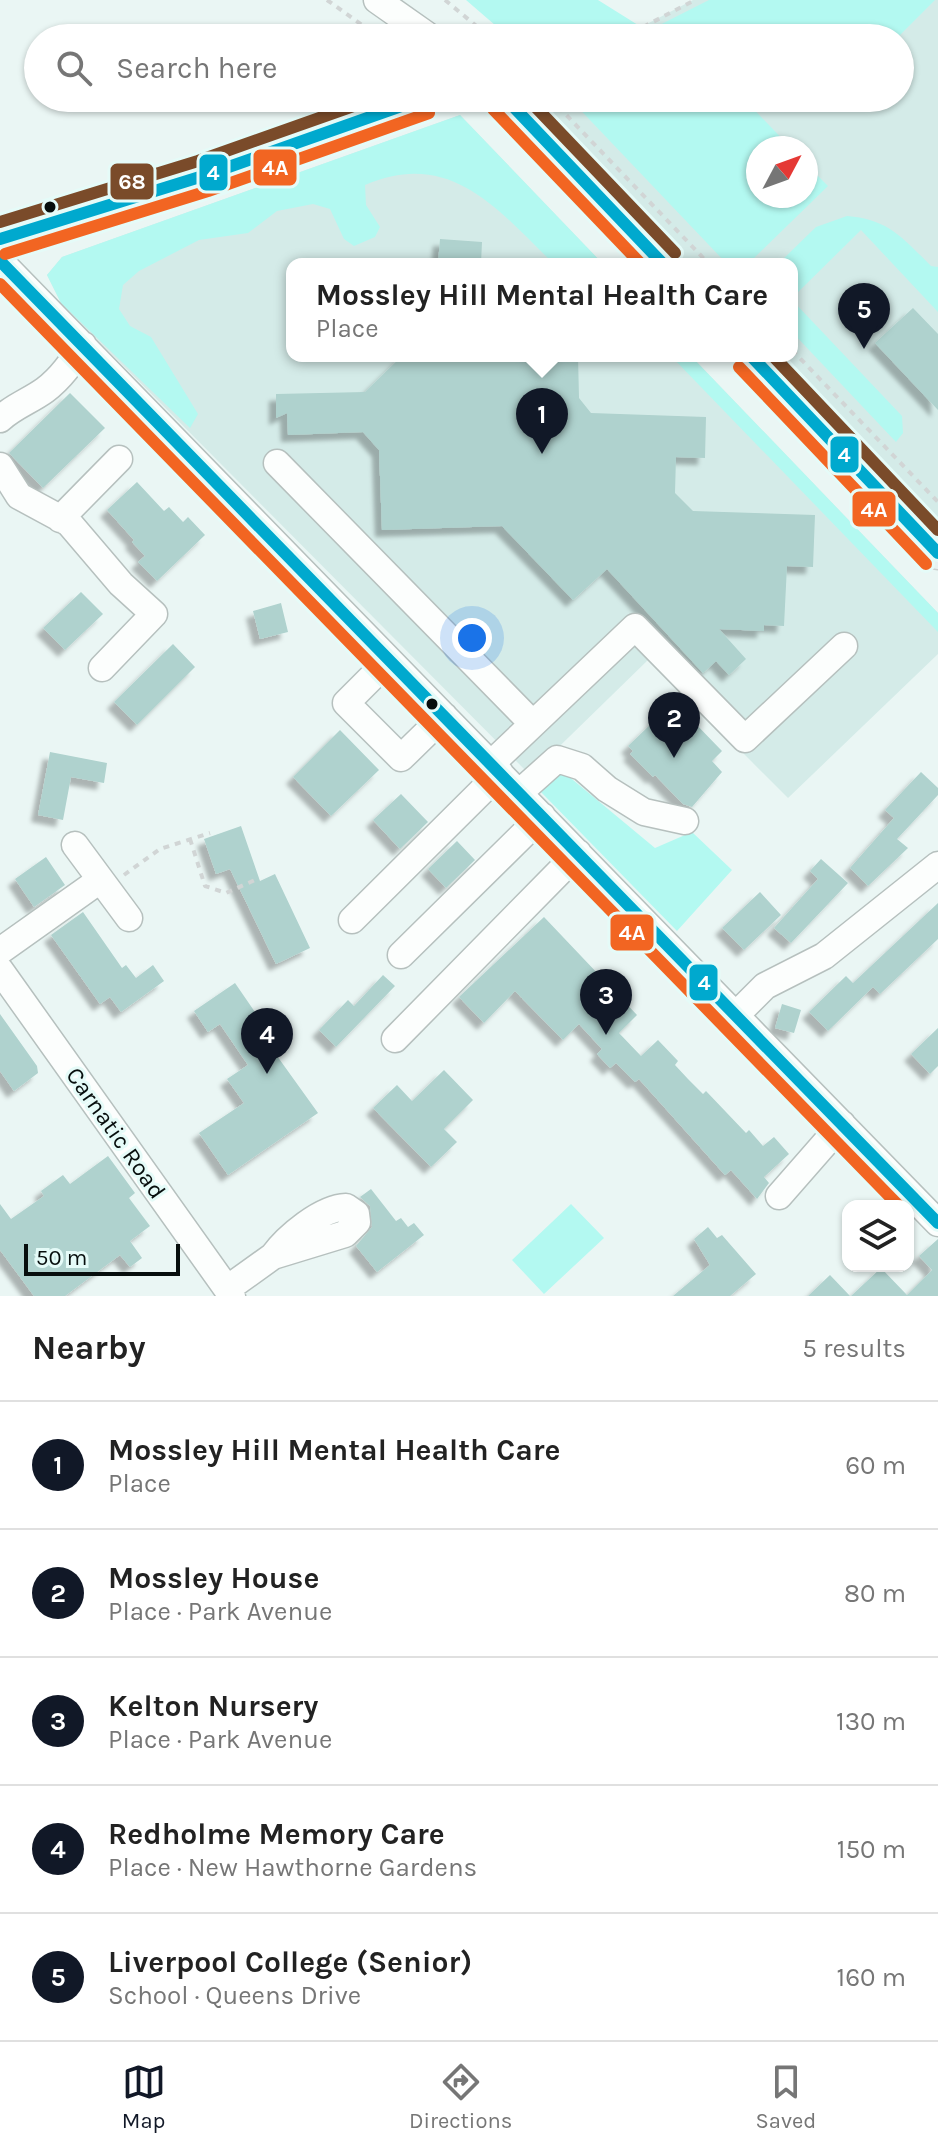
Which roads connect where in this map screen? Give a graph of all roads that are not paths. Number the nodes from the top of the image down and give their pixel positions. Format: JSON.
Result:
{"nodes":[{"id":1,"x":377,"y":0,"type":"edge"},
{"id":2,"x":411,"y":24,"type":"edge"},
{"id":3,"x":384,"y":112,"type":"edge"},
{"id":4,"x":518,"y":112,"type":"edge"},
{"id":5,"x":0,"y":239,"type":"edge"},
{"id":6,"x":657,"y":258,"type":"edge"},
{"id":7,"x":0,"y":261,"type":"edge"},
{"id":8,"x":83,"y":345,"type":"junction"},
{"id":9,"x":757,"y":362,"type":"edge"},
{"id":10,"x":0,"y":419,"type":"edge"},
{"id":11,"x":119,"y":459,"type":"dead end"},
{"id":12,"x":277,"y":463,"type":"dead end"},
{"id":13,"x":0,"y":466,"type":"edge"},
{"id":14,"x":60,"y":519,"type":"junction"},
{"id":15,"x":938,"y":553,"type":"edge"},
{"id":16,"x":844,"y":646,"type":"dead end"},
{"id":17,"x":389,"y":660,"type":"junction"},
{"id":18,"x":102,"y":668,"type":"dead end"},
{"id":19,"x":444,"y":716,"type":"junction"},
{"id":20,"x":533,"y":724,"type":"junction"},
{"id":21,"x":496,"y":769,"type":"junction"},
{"id":22,"x":519,"y":793,"type":"junction"},
{"id":23,"x":542,"y":816,"type":"junction"},
{"id":24,"x":685,"y":821,"type":"dead end"},
{"id":25,"x":75,"y":845,"type":"dead end"},
{"id":26,"x":578,"y":853,"type":"junction"},
{"id":27,"x":938,"y":865,"type":"edge"},
{"id":28,"x":103,"y":884,"type":"junction"},
{"id":29,"x":129,"y":918,"type":"dead end"},
{"id":30,"x":352,"y":920,"type":"dead end"},
{"id":31,"x":0,"y":951,"type":"edge"},
{"id":32,"x":401,"y":955,"type":"dead end"},
{"id":33,"x":0,"y":970,"type":"edge"},
{"id":34,"x":736,"y":1015,"type":"junction"},
{"id":35,"x":395,"y":1039,"type":"dead end"},
{"id":36,"x":842,"y":1124,"type":"junction"},
{"id":37,"x":779,"y":1196,"type":"dead end"},
{"id":38,"x":938,"y":1223,"type":"edge"},
{"id":39,"x":273,"y":1256,"type":"dead end"},
{"id":40,"x":230,"y":1293,"type":"edge"}],
"edges":[{"from":1,"to":2,"type":"street"},
{"from":3,"to":5,"type":"main road"},
{"from":4,"to":6,"type":"main road"},
{"from":7,"to":8,"type":"street"},
{"from":8,"to":10,"type":"street"},
{"from":8,"to":17,"type":"street"},
{"from":9,"to":15,"type":"main road"},
{"from":11,"to":14,"type":"street"},
{"from":12,"to":20,"type":"street"},
{"from":13,"to":14,"type":"street"},
{"from":14,"to":18,"type":"street"},
{"from":16,"to":20,"type":"street"},
{"from":17,"to":19,"type":"street"},
{"from":17,"to":19,"type":"street"},
{"from":19,"to":21,"type":"street"},
{"from":20,"to":21,"type":"street"},
{"from":21,"to":22,"type":"street"},
{"from":21,"to":30,"type":"street"},
{"from":22,"to":23,"type":"street"},
{"from":22,"to":24,"type":"street"},
{"from":23,"to":26,"type":"street"},
{"from":23,"to":32,"type":"street"},
{"from":25,"to":28,"type":"street"},
{"from":26,"to":34,"type":"street"},
{"from":26,"to":35,"type":"street"},
{"from":27,"to":34,"type":"street"},
{"from":28,"to":29,"type":"street"},
{"from":28,"to":31,"type":"street"},
{"from":33,"to":40,"type":"street","name":"Carnatic Road"},
{"from":34,"to":36,"type":"street"},
{"from":36,"to":37,"type":"street"},
{"from":36,"to":38,"type":"street"},
{"from":39,"to":40,"type":"street"}]}
